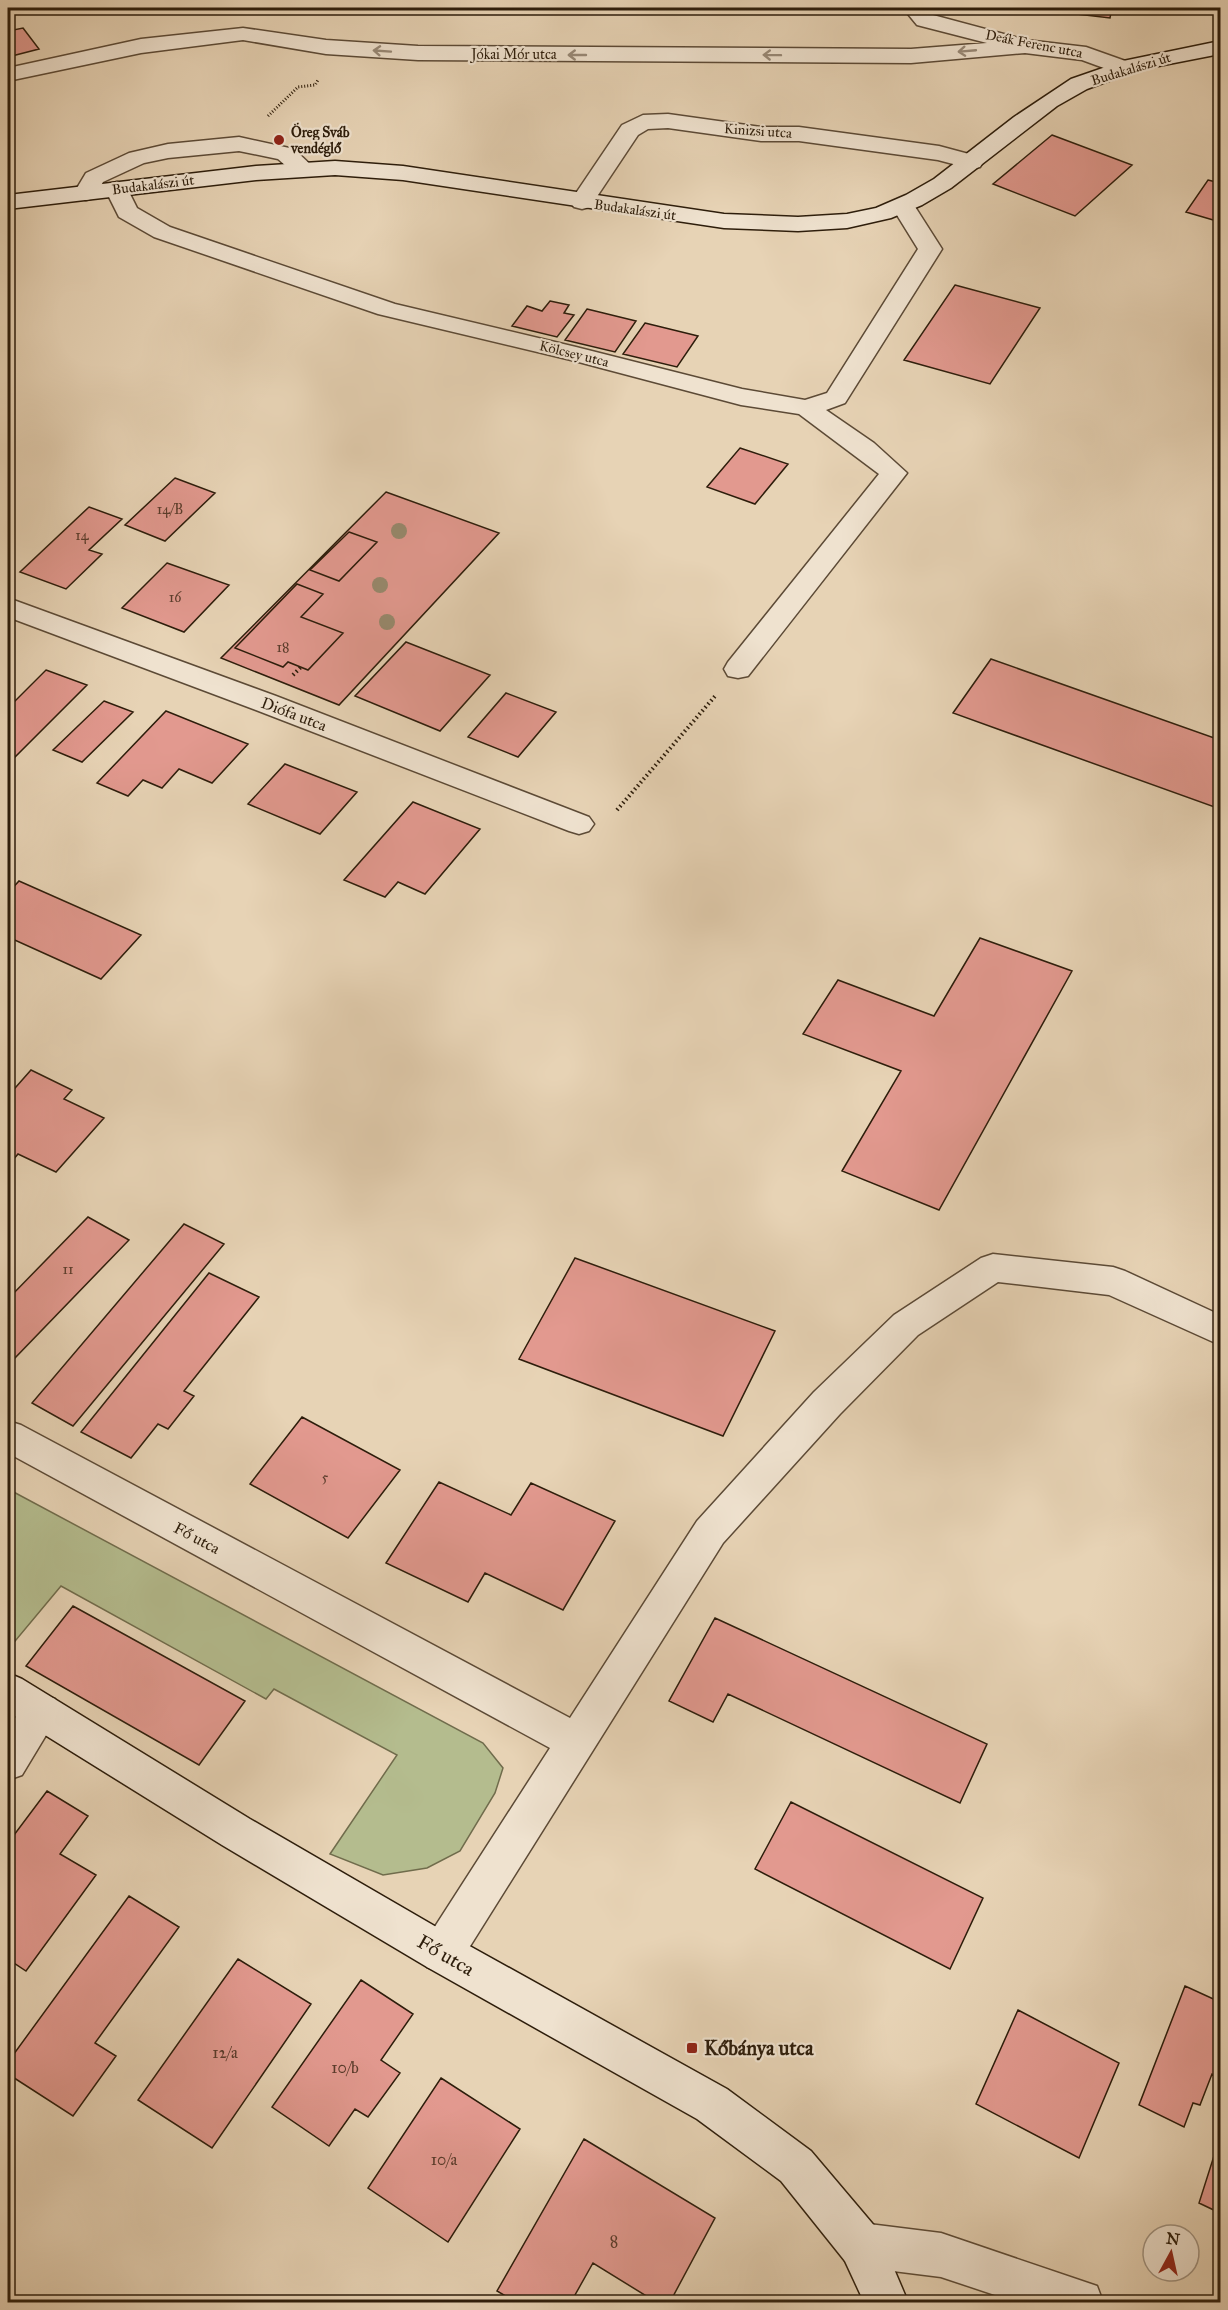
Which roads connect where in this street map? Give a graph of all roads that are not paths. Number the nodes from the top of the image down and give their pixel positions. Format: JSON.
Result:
{"nodes":[{"id":1,"x":914,"y":8,"type":"edge"},
{"id":2,"x":1025,"y":46,"type":"junction"},
{"id":3,"x":1221,"y":48,"type":"edge"},
{"id":4,"x":1123,"y":68,"type":"junction"},
{"id":5,"x":8,"y":75,"type":"edge"},
{"id":6,"x":972,"y":162,"type":"junction"},
{"id":7,"x":303,"y":169,"type":"junction"},
{"id":8,"x":117,"y":189,"type":"junction"},
{"id":9,"x":86,"y":193,"type":"junction"},
{"id":10,"x":8,"y":202,"type":"edge"},
{"id":11,"x":582,"y":202,"type":"junction"},
{"id":12,"x":904,"y":207,"type":"junction"},
{"id":13,"x":807,"y":408,"type":"junction"},
{"id":14,"x":8,"y":607,"type":"edge"},
{"id":15,"x":738,"y":669,"type":"road end"},
{"id":16,"x":579,"y":824,"type":"road end"},
{"id":17,"x":1221,"y":1331,"type":"edge"},
{"id":18,"x":8,"y":1436,"type":"edge"},
{"id":19,"x":8,"y":1691,"type":"edge"},
{"id":20,"x":41,"y":1712,"type":"junction"},
{"id":21,"x":576,"y":1742,"type":"junction"},
{"id":22,"x":8,"y":1762,"type":"edge"},
{"id":23,"x":442,"y":1953,"type":"junction"},
{"id":24,"x":861,"y":2245,"type":"junction"},
{"id":25,"x":886,"y":2302,"type":"edge"},
{"id":26,"x":1081,"y":2302,"type":"edge"}],
"edges":[{"from":1,"to":2,"type":"street","name":"Deák Ferenc utca"},
{"from":2,"to":4,"type":"street","name":"Deák Ferenc utca"},
{"from":2,"to":5,"type":"street","name":"Jókai Mór utca","one_way":true},
{"from":3,"to":4,"type":"street","name":"Budakalászi út"},
{"from":4,"to":6,"type":"street","name":"Budakalászi út"},
{"from":6,"to":11,"type":"street","name":"Kinizsi utca"},
{"from":6,"to":12,"type":"street","name":"Budakalászi út"},
{"from":7,"to":8,"type":"street","name":"Budakalászi út"},
{"from":7,"to":9,"type":"street"},
{"from":7,"to":11,"type":"street","name":"Budakalászi út"},
{"from":8,"to":9,"type":"street","name":"Budakalászi út"},
{"from":8,"to":13,"type":"street","name":"Kölcsey utca"},
{"from":9,"to":10,"type":"street","name":"Budakalászi út"},
{"from":11,"to":12,"type":"street","name":"Budakalászi út"},
{"from":12,"to":13,"type":"street","name":"Kölcsey utca"},
{"from":13,"to":15,"type":"street"},
{"from":14,"to":16,"type":"street","name":"Diófa utca"},
{"from":17,"to":21,"type":"street"},
{"from":18,"to":21,"type":"street","name":"Fő utca"},
{"from":19,"to":20,"type":"street","name":"Fő utca"},
{"from":20,"to":22,"type":"street"},
{"from":20,"to":23,"type":"street","name":"Fő utca"},
{"from":21,"to":23,"type":"street"},
{"from":23,"to":24,"type":"street","name":"Fő utca"},
{"from":24,"to":25,"type":"street","name":"Fő utca"},
{"from":24,"to":26,"type":"street"}]}
